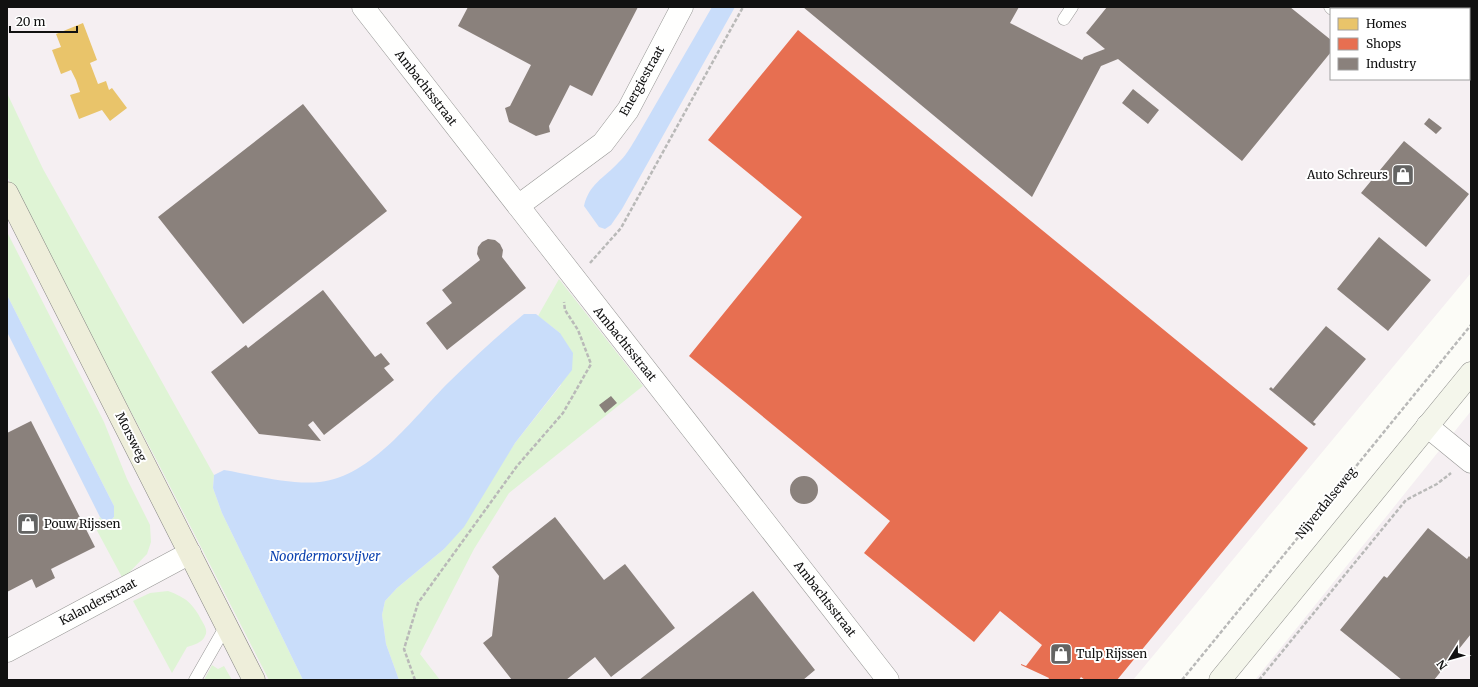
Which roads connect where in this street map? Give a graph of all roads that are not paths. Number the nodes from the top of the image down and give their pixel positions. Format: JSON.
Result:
{"nodes":[{"id":1,"x":363,"y":7,"type":"edge"},
{"id":2,"x":682,"y":7,"type":"edge"},
{"id":3,"x":1072,"y":7,"type":"edge"},
{"id":4,"x":1064,"y":19,"type":"dead end"},
{"id":5,"x":7,"y":194,"type":"edge"},
{"id":6,"x":518,"y":206,"type":"junction"},
{"id":7,"x":1471,"y":373,"type":"edge"},
{"id":8,"x":1427,"y":426,"type":"junction"},
{"id":9,"x":1468,"y":460,"type":"edge"},
{"id":10,"x":190,"y":554,"type":"junction"},
{"id":11,"x":226,"y":624,"type":"junction"},
{"id":12,"x":7,"y":651,"type":"edge"},
{"id":13,"x":194,"y":680,"type":"edge"},
{"id":14,"x":254,"y":680,"type":"edge"},
{"id":15,"x":888,"y":680,"type":"edge"},
{"id":16,"x":1220,"y":680,"type":"edge"}],
"edges":[{"from":1,"to":6,"type":"street","name":"Ambachtsstraat"},
{"from":2,"to":6,"type":"street","name":"Energiestraat"},
{"from":3,"to":4,"type":"lane"},
{"from":5,"to":10,"type":"main road","name":"Morsweg"},
{"from":6,"to":15,"type":"street","name":"Ambachtsstraat"},
{"from":7,"to":8,"type":"street"},
{"from":8,"to":9,"type":"street"},
{"from":8,"to":16,"type":"street"},
{"from":10,"to":11,"type":"main road","name":"Morsweg"},
{"from":10,"to":12,"type":"street","name":"Kalanderstraat"},
{"from":11,"to":13,"type":"lane"},
{"from":11,"to":14,"type":"main road","name":"Morsweg"}]}
